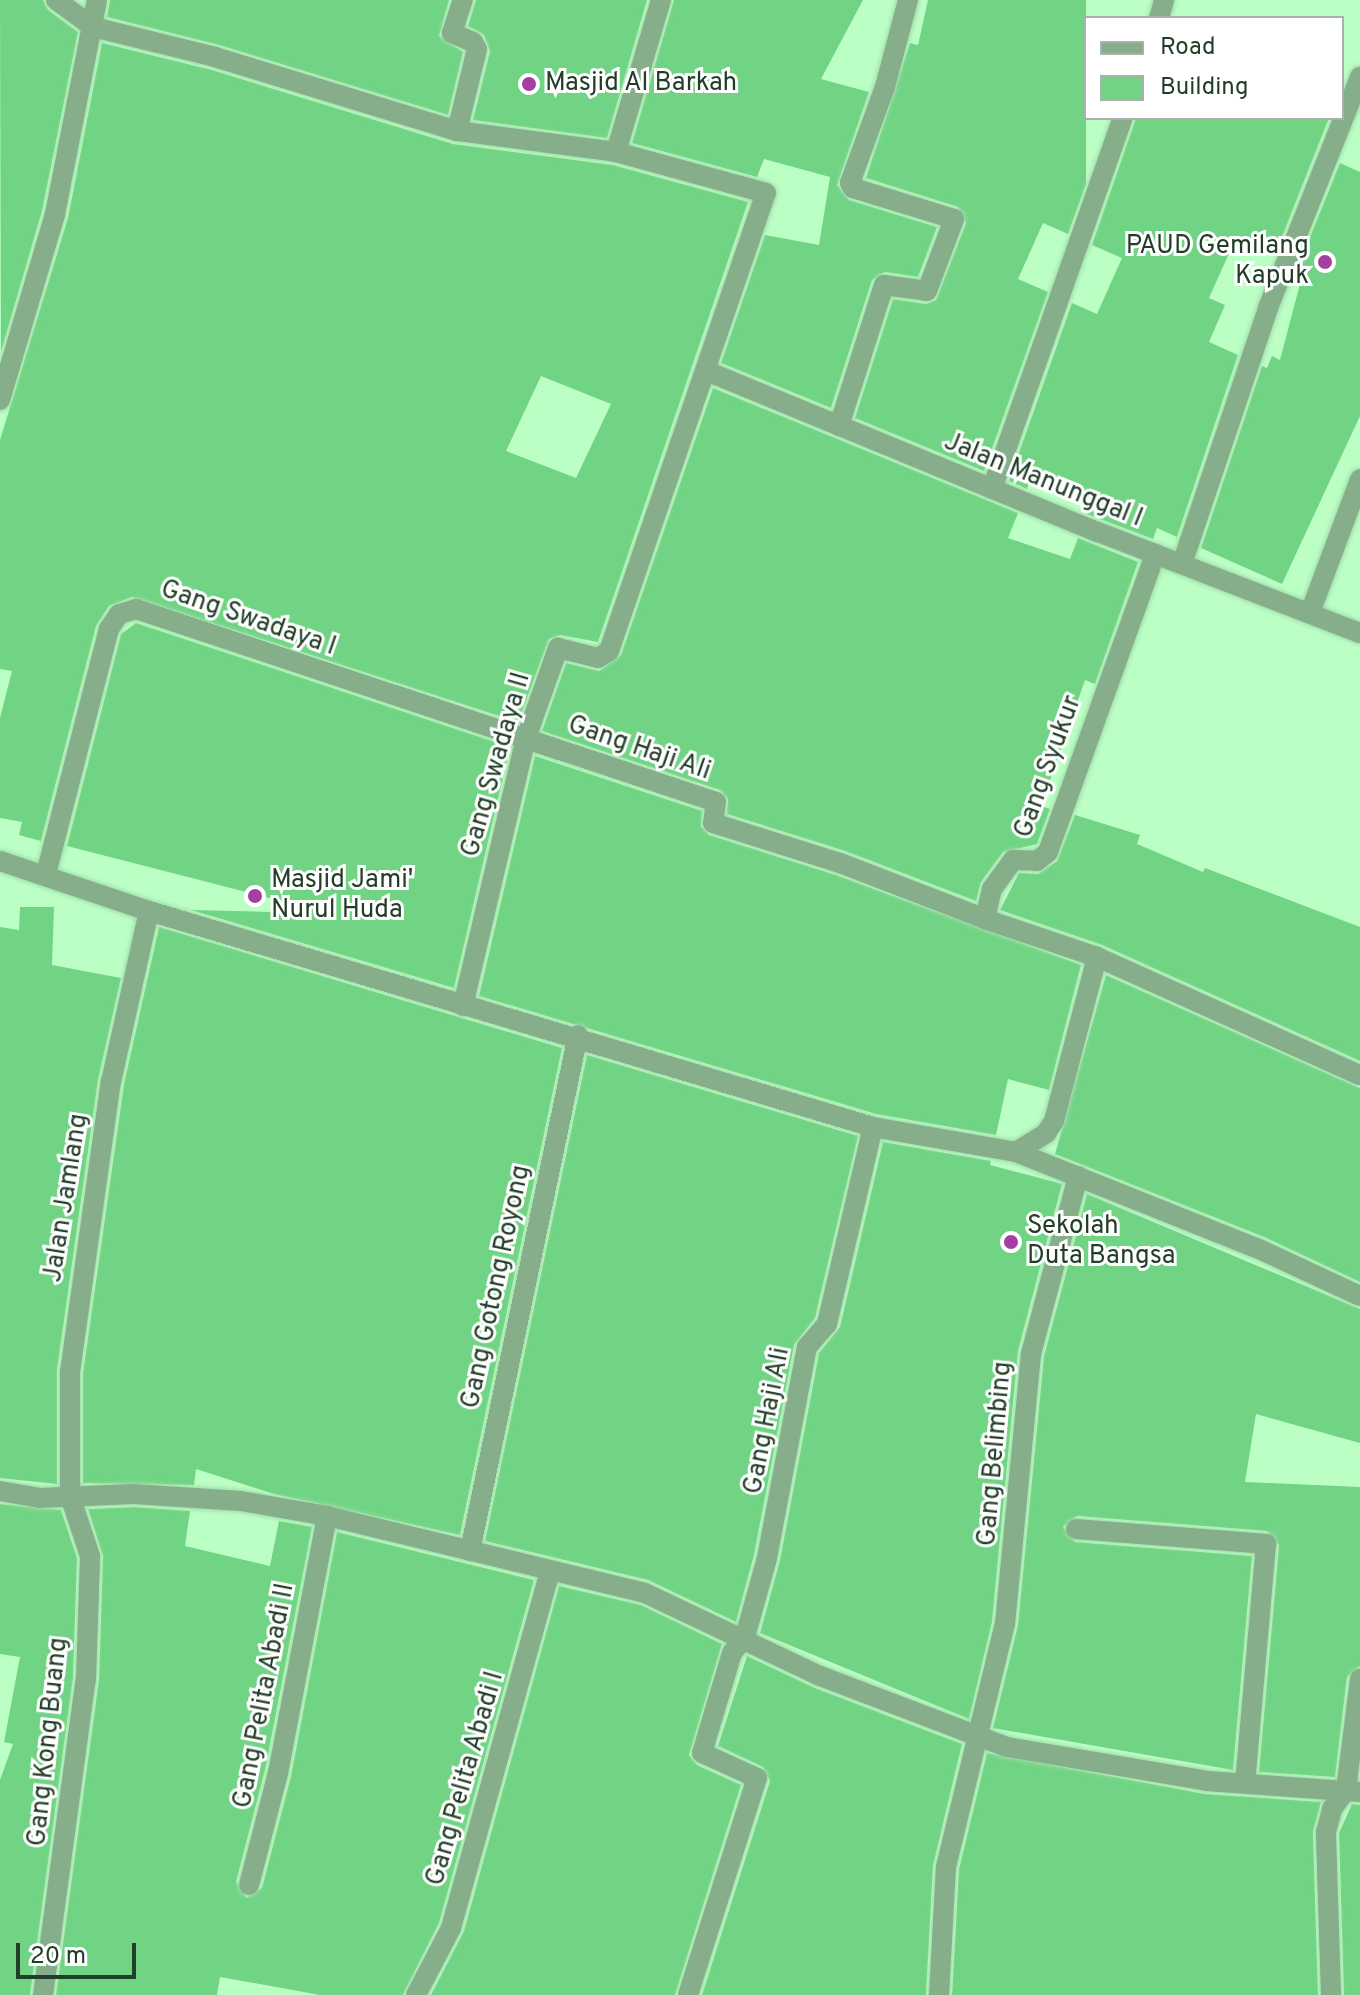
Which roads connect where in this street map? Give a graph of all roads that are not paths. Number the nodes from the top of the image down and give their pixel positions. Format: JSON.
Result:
{"nodes":[{"id":1,"x":56,"y":0,"type":"edge"},
{"id":2,"x":97,"y":0,"type":"edge"},
{"id":3,"x":463,"y":0,"type":"edge"},
{"id":4,"x":661,"y":0,"type":"edge"},
{"id":5,"x":908,"y":0,"type":"edge"},
{"id":6,"x":93,"y":27,"type":"junction"},
{"id":7,"x":1360,"y":77,"type":"edge"},
{"id":8,"x":1344,"y":117,"type":"edge"},
{"id":9,"x":1122,"y":120,"type":"edge"},
{"id":10,"x":1343,"y":120,"type":"edge"},
{"id":11,"x":457,"y":131,"type":"junction"},
{"id":12,"x":616,"y":152,"type":"junction"},
{"id":13,"x":709,"y":372,"type":"junction"},
{"id":14,"x":0,"y":400,"type":"edge"},
{"id":15,"x":839,"y":426,"type":"junction"},
{"id":16,"x":1360,"y":479,"type":"edge"},
{"id":17,"x":992,"y":489,"type":"junction"},
{"id":18,"x":1155,"y":554,"type":"junction"},
{"id":19,"x":1182,"y":564,"type":"junction"},
{"id":20,"x":1310,"y":613,"type":"junction"},
{"id":21,"x":1360,"y":633,"type":"edge"},
{"id":22,"x":526,"y":738,"type":"junction"},
{"id":23,"x":0,"y":861,"type":"edge"},
{"id":24,"x":46,"y":874,"type":"junction"},
{"id":25,"x":149,"y":911,"type":"junction"},
{"id":26,"x":985,"y":919,"type":"junction"},
{"id":27,"x":1097,"y":957,"type":"junction"},
{"id":28,"x":463,"y":1006,"type":"junction"},
{"id":29,"x":578,"y":1035,"type":"junction"},
{"id":30,"x":1360,"y":1075,"type":"edge"},
{"id":31,"x":873,"y":1127,"type":"junction"},
{"id":32,"x":1016,"y":1152,"type":"junction"},
{"id":33,"x":1078,"y":1176,"type":"junction"},
{"id":34,"x":1360,"y":1296,"type":"edge"},
{"id":35,"x":0,"y":1491,"type":"edge"},
{"id":36,"x":70,"y":1496,"type":"junction"},
{"id":37,"x":327,"y":1516,"type":"junction"},
{"id":38,"x":1076,"y":1529,"type":"dead end"},
{"id":39,"x":470,"y":1551,"type":"junction"},
{"id":40,"x":550,"y":1571,"type":"junction"},
{"id":41,"x":745,"y":1637,"type":"junction"},
{"id":42,"x":1360,"y":1679,"type":"edge"},
{"id":43,"x":980,"y":1740,"type":"junction"},
{"id":44,"x":1245,"y":1782,"type":"junction"},
{"id":45,"x":1353,"y":1791,"type":"edge"},
{"id":46,"x":249,"y":1885,"type":"dead end"},
{"id":47,"x":43,"y":1995,"type":"edge"},
{"id":48,"x":416,"y":1995,"type":"edge"},
{"id":49,"x":688,"y":1995,"type":"edge"},
{"id":50,"x":939,"y":1995,"type":"edge"},
{"id":51,"x":1331,"y":1995,"type":"edge"}],
"edges":[{"from":1,"to":6,"type":"street"},
{"from":2,"to":6,"type":"street"},
{"from":3,"to":11,"type":"street"},
{"from":4,"to":12,"type":"street"},
{"from":5,"to":15,"type":"street"},
{"from":6,"to":11,"type":"street"},
{"from":6,"to":14,"type":"street"},
{"from":7,"to":8,"type":"street"},
{"from":9,"to":17,"type":"street"},
{"from":10,"to":19,"type":"street"},
{"from":11,"to":12,"type":"street"},
{"from":12,"to":13,"type":"street"},
{"from":13,"to":15,"type":"street","name":"Jalan Manunggal I"},
{"from":13,"to":22,"type":"street","name":"Gang Swadaya II"},
{"from":15,"to":17,"type":"street","name":"Jalan Manunggal I"},
{"from":16,"to":20,"type":"street"},
{"from":17,"to":18,"type":"street","name":"Jalan Manunggal I"},
{"from":18,"to":19,"type":"street","name":"Jalan Manunggal I"},
{"from":18,"to":26,"type":"street","name":"Gang Syukur"},
{"from":19,"to":20,"type":"street","name":"Jalan Manunggal I"},
{"from":20,"to":21,"type":"street","name":"Jalan Manunggal I"},
{"from":22,"to":24,"type":"street","name":"Gang Swadaya I"},
{"from":22,"to":26,"type":"street","name":"Gang Haji Ali"},
{"from":22,"to":28,"type":"street","name":"Gang Swadaya II"},
{"from":23,"to":24,"type":"street"},
{"from":24,"to":25,"type":"street"},
{"from":25,"to":28,"type":"street"},
{"from":25,"to":36,"type":"street","name":"Jalan Jamlang"},
{"from":26,"to":27,"type":"street"},
{"from":27,"to":30,"type":"street"},
{"from":27,"to":32,"type":"street"},
{"from":28,"to":29,"type":"street"},
{"from":29,"to":31,"type":"street"},
{"from":29,"to":39,"type":"street","name":"Gang Gotong Royong"},
{"from":31,"to":32,"type":"street"},
{"from":31,"to":41,"type":"street","name":"Gang Haji Ali"},
{"from":32,"to":33,"type":"street"},
{"from":33,"to":34,"type":"street"},
{"from":33,"to":43,"type":"street","name":"Gang Belimbing"},
{"from":35,"to":36,"type":"street"},
{"from":36,"to":37,"type":"street"},
{"from":36,"to":47,"type":"street","name":"Gang Kong Buang"},
{"from":37,"to":39,"type":"street"},
{"from":37,"to":46,"type":"street","name":"Gang Pelita Abadi II"},
{"from":38,"to":44,"type":"street"},
{"from":39,"to":40,"type":"street"},
{"from":40,"to":41,"type":"street"},
{"from":40,"to":48,"type":"street","name":"Gang Pelita Abadi I"},
{"from":41,"to":43,"type":"street"},
{"from":41,"to":49,"type":"street","name":"Gang Haji Ali"},
{"from":42,"to":45,"type":"street"},
{"from":43,"to":44,"type":"street"},
{"from":43,"to":50,"type":"street","name":"Gang Belimbing"},
{"from":44,"to":45,"type":"street"},
{"from":45,"to":51,"type":"street"}]}
